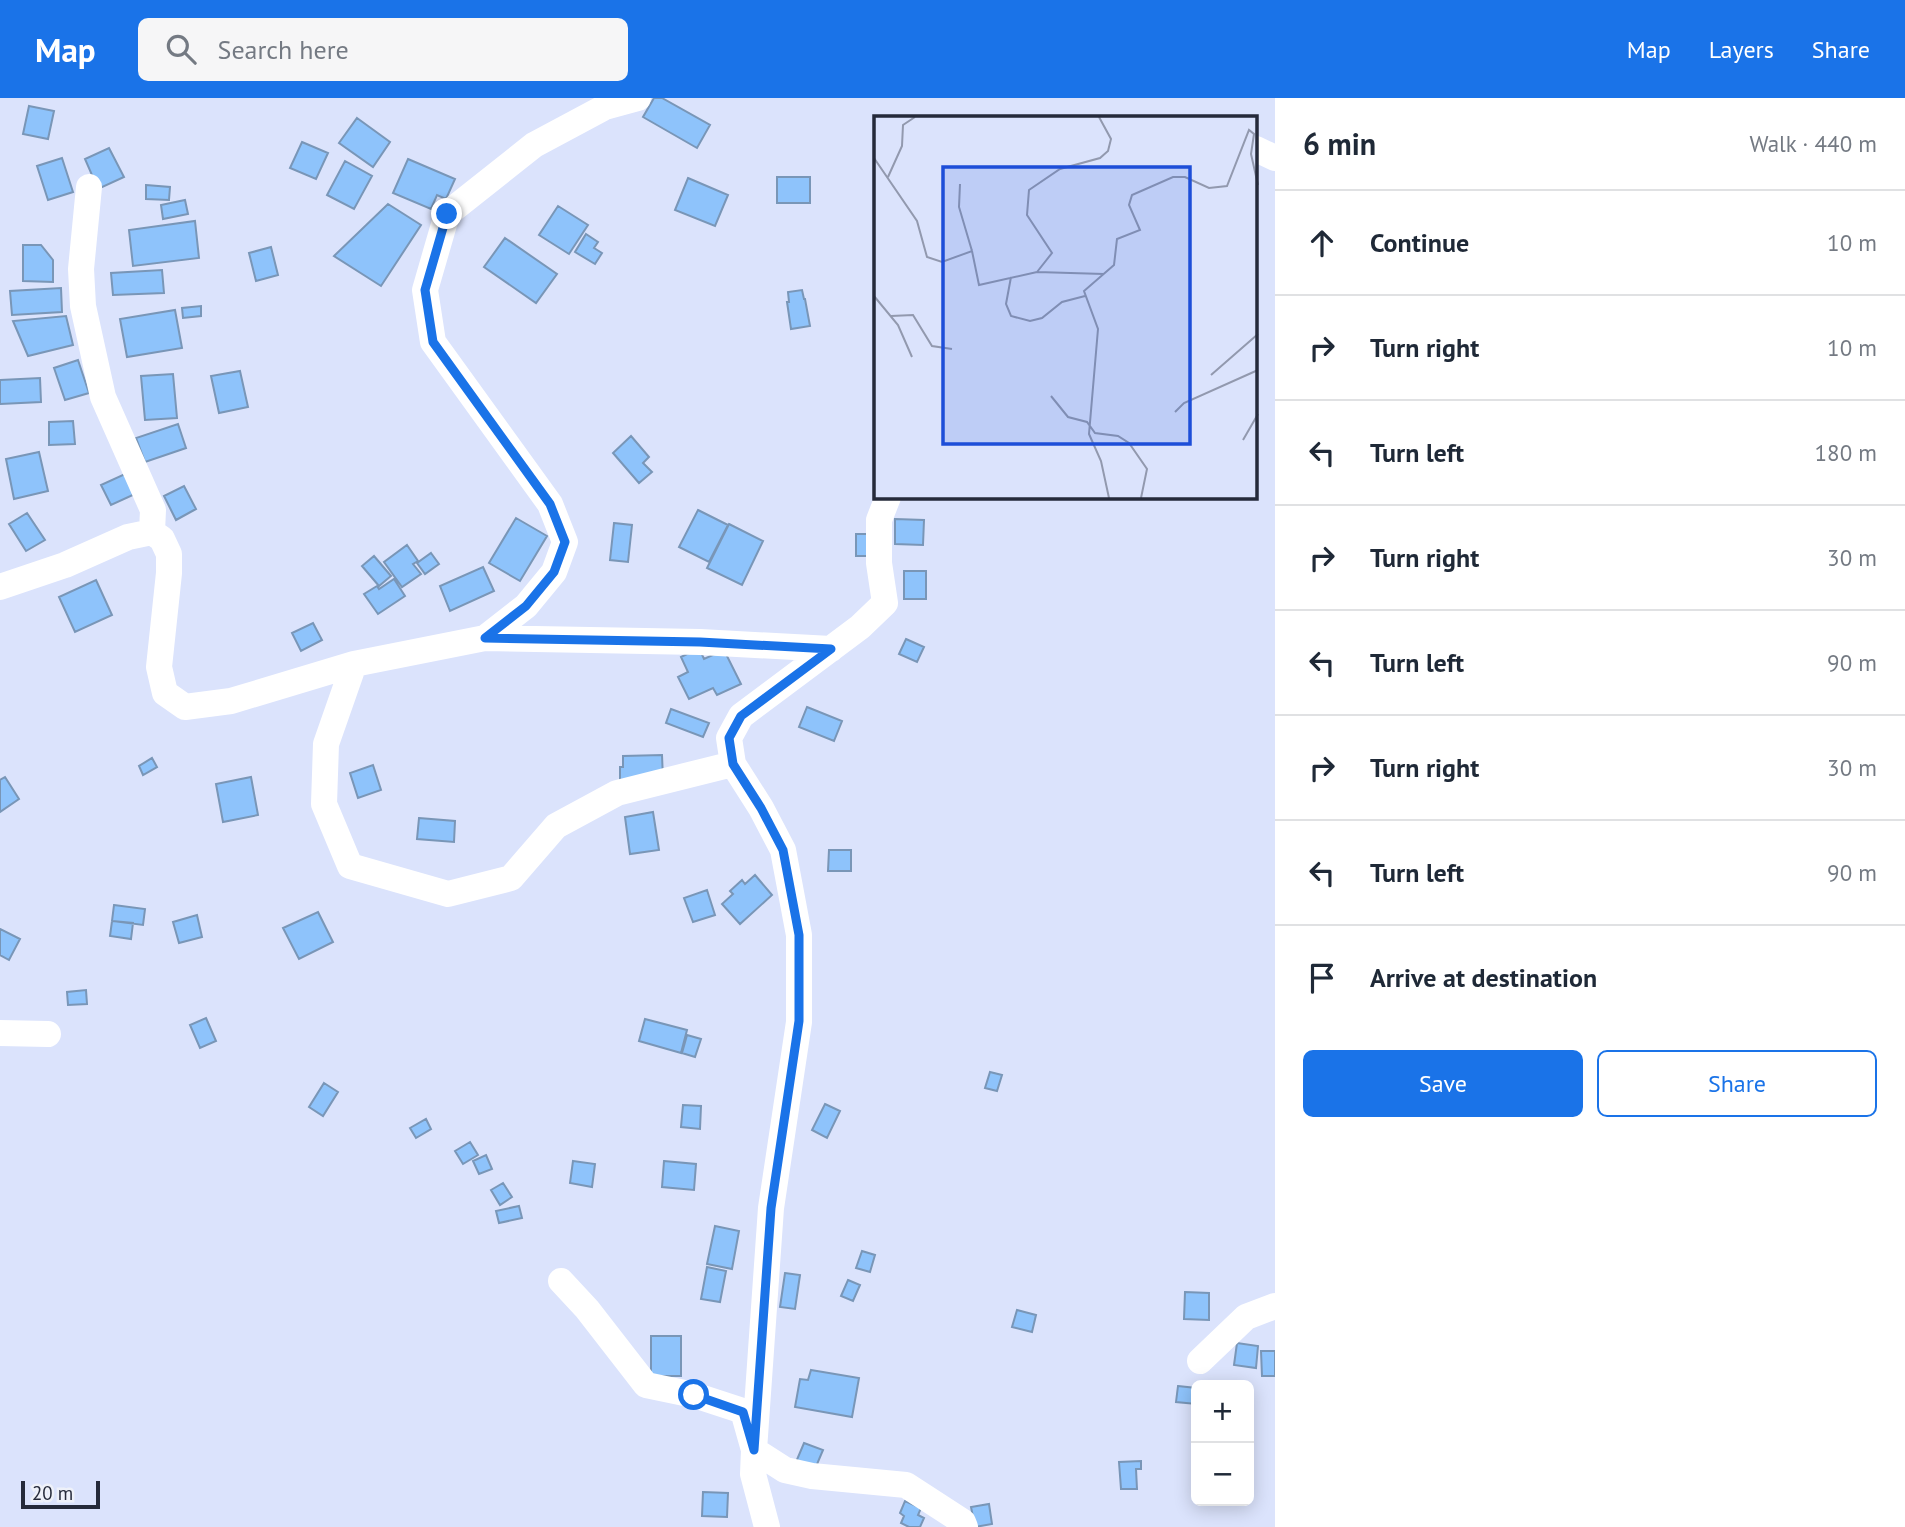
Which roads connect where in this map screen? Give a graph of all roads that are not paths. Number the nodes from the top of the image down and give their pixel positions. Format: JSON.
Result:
{"nodes":[{"id":1,"x":638,"y":98,"type":"edge"},
{"id":2,"x":1258,"y":150,"type":"edge"},
{"id":3,"x":1275,"y":158,"type":"edge"},
{"id":4,"x":89,"y":187,"type":"dead end"},
{"id":5,"x":887,"y":499,"type":"edge"},
{"id":6,"x":152,"y":532,"type":"junction"},
{"id":7,"x":0,"y":587,"type":"edge"},
{"id":8,"x":485,"y":638,"type":"junction"},
{"id":9,"x":831,"y":649,"type":"junction"},
{"id":10,"x":354,"y":664,"type":"junction"},
{"id":11,"x":733,"y":764,"type":"junction"},
{"id":12,"x":0,"y":1033,"type":"edge"},
{"id":13,"x":48,"y":1034,"type":"dead end"},
{"id":14,"x":561,"y":1281,"type":"dead end"},
{"id":15,"x":1275,"y":1306,"type":"edge"},
{"id":16,"x":1200,"y":1361,"type":"dead end"},
{"id":17,"x":754,"y":1450,"type":"junction"},
{"id":18,"x":767,"y":1527,"type":"edge"},
{"id":19,"x":965,"y":1527,"type":"edge"}],
"edges":[{"from":1,"to":8,"type":"street"},
{"from":2,"to":3,"type":"street"},
{"from":4,"to":6,"type":"street"},
{"from":5,"to":9,"type":"street"},
{"from":6,"to":7,"type":"street"},
{"from":6,"to":10,"type":"street"},
{"from":8,"to":9,"type":"street"},
{"from":8,"to":10,"type":"street"},
{"from":9,"to":11,"type":"street"},
{"from":10,"to":11,"type":"street"},
{"from":11,"to":17,"type":"street"},
{"from":12,"to":13,"type":"street"},
{"from":14,"to":17,"type":"street"},
{"from":15,"to":16,"type":"street"},
{"from":17,"to":18,"type":"street"},
{"from":17,"to":19,"type":"street"}]}
